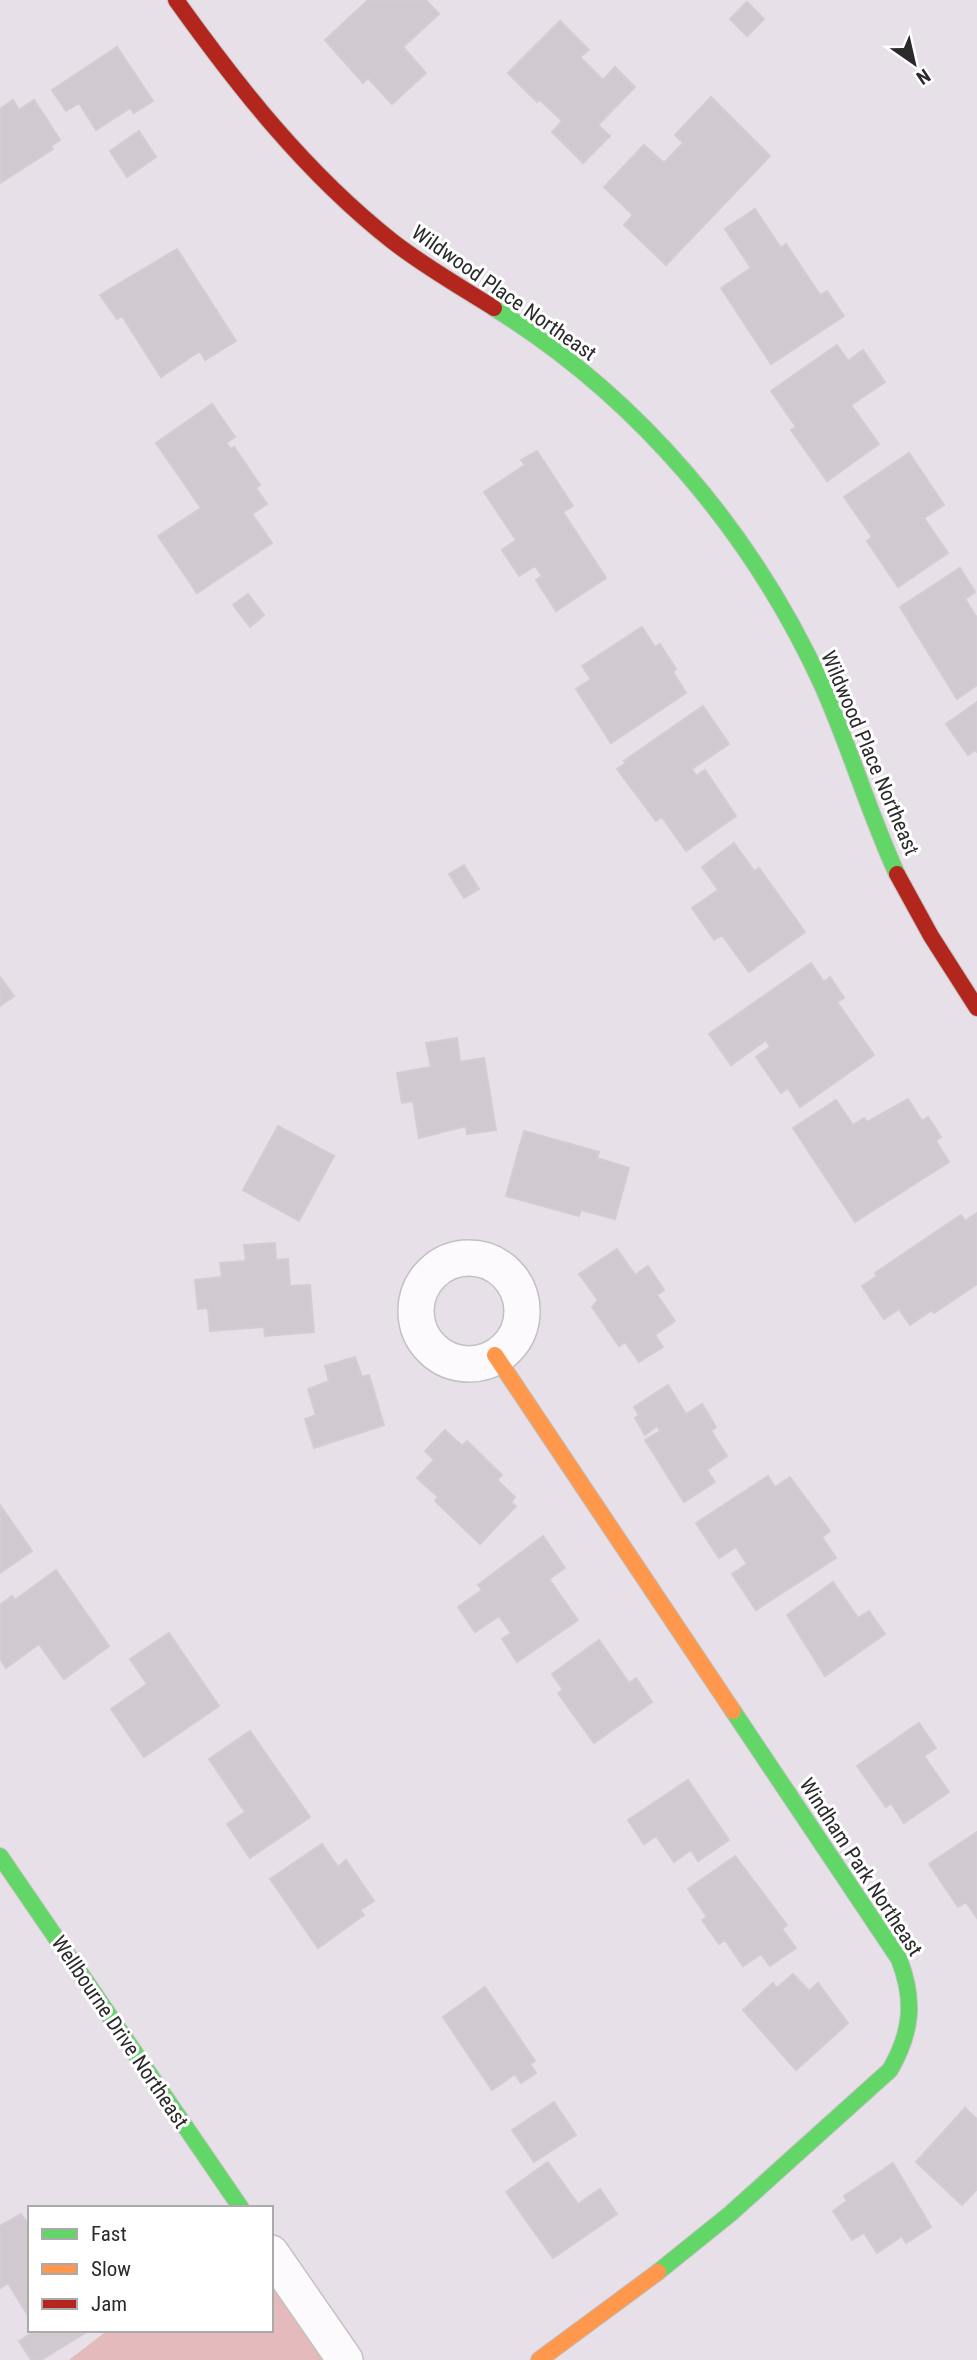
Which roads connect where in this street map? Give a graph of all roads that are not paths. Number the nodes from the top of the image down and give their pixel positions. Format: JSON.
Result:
{"nodes":[{"id":1,"x":176,"y":0,"type":"edge"},
{"id":2,"x":977,"y":1008,"type":"edge"},
{"id":3,"x":495,"y":1355,"type":"dead end"},
{"id":4,"x":0,"y":1856,"type":"edge"},
{"id":5,"x":240,"y":2206,"type":"edge"},
{"id":6,"x":273,"y":2256,"type":"edge"},
{"id":7,"x":345,"y":2360,"type":"edge"},
{"id":8,"x":539,"y":2360,"type":"edge"}],
"edges":[{"from":1,"to":2,"type":"street","name":"Wildwood Place Northeast"},
{"from":3,"to":8,"type":"street","name":"Windham Park Northeast"},
{"from":4,"to":5,"type":"street","name":"Wellbourne Drive Northeast"},
{"from":6,"to":7,"type":"street"}]}
